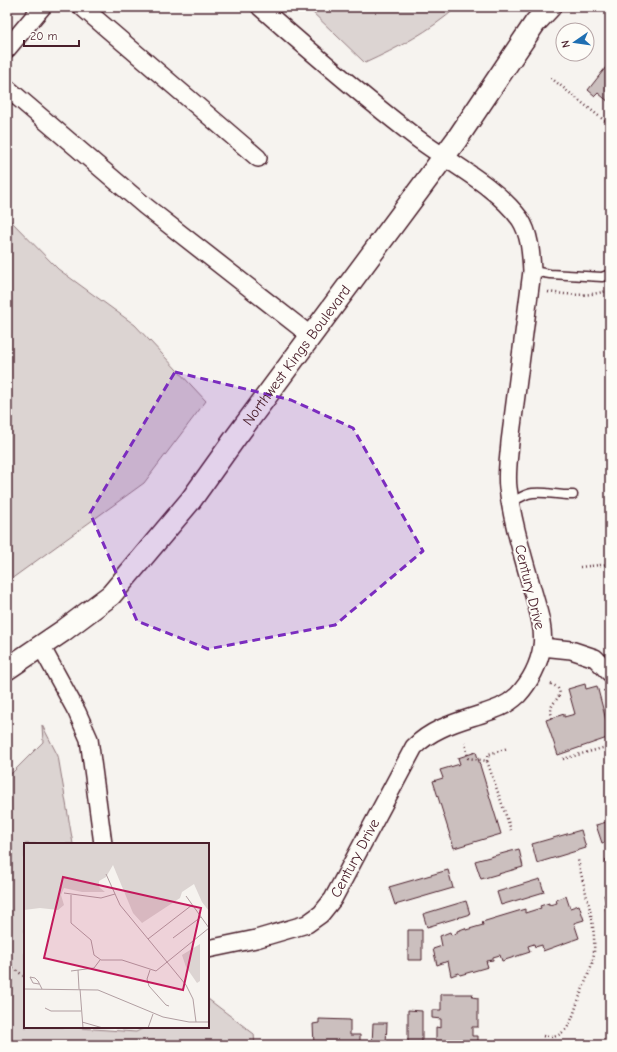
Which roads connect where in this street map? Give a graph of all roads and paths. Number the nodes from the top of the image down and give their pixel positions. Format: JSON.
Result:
{"nodes":[{"id":1,"x":42,"y":7,"type":"edge"},
{"id":2,"x":82,"y":7,"type":"edge"},
{"id":3,"x":260,"y":7,"type":"edge"},
{"id":4,"x":550,"y":7,"type":"edge"},
{"id":5,"x":7,"y":49,"type":"edge"},
{"id":6,"x":551,"y":78,"type":"dead end"},
{"id":7,"x":7,"y":88,"type":"edge"},
{"id":8,"x":610,"y":124,"type":"edge"},
{"id":9,"x":443,"y":157,"type":"junction"},
{"id":10,"x":258,"y":158,"type":"dead end"},
{"id":11,"x":532,"y":271,"type":"junction"},
{"id":12,"x":610,"y":274,"type":"edge"},
{"id":13,"x":610,"y":290,"type":"edge"},
{"id":14,"x":548,"y":292,"type":"dead end"},
{"id":15,"x":311,"y":336,"type":"junction"},
{"id":16,"x":610,"y":433,"type":"edge"},
{"id":17,"x":610,"y":443,"type":"edge"},
{"id":18,"x":573,"y":495,"type":"dead end"},
{"id":19,"x":510,"y":503,"type":"junction"},
{"id":20,"x":610,"y":564,"type":"edge"},
{"id":21,"x":580,"y":567,"type":"dead end"},
{"id":22,"x":41,"y":646,"type":"junction"},
{"id":23,"x":542,"y":647,"type":"junction"},
{"id":24,"x":7,"y":669,"type":"edge"},
{"id":25,"x":610,"y":673,"type":"edge"},
{"id":26,"x":551,"y":684,"type":"dead end"},
{"id":27,"x":552,"y":718,"type":"dead end"},
{"id":28,"x":465,"y":742,"type":"dead end"},
{"id":29,"x":610,"y":746,"type":"edge"},
{"id":30,"x":508,"y":748,"type":"dead end"},
{"id":31,"x":563,"y":759,"type":"dead end"},
{"id":32,"x":487,"y":761,"type":"junction"},
{"id":33,"x":510,"y":830,"type":"dead end"},
{"id":34,"x":103,"y":843,"type":"edge"},
{"id":35,"x":578,"y":860,"type":"dead end"},
{"id":36,"x":209,"y":949,"type":"edge"},
{"id":37,"x":7,"y":963,"type":"edge"},
{"id":38,"x":24,"y":976,"type":"edge"},
{"id":39,"x":543,"y":1036,"type":"dead end"}],
"edges":[{"from":1,"to":5,"type":"street"},
{"from":2,"to":10,"type":"street"},
{"from":3,"to":9,"type":"street","name":"Century Drive"},
{"from":4,"to":9,"type":"street","name":"Northwest Kings Boulevard"},
{"from":6,"to":8,"type":"path"},
{"from":7,"to":15,"type":"street"},
{"from":9,"to":11,"type":"street","name":"Century Drive"},
{"from":9,"to":15,"type":"street","name":"Northwest Kings Boulevard"},
{"from":11,"to":12,"type":"lane"},
{"from":11,"to":19,"type":"street","name":"Century Drive"},
{"from":13,"to":14,"type":"path"},
{"from":15,"to":22,"type":"street","name":"Northwest Kings Boulevard"},
{"from":16,"to":17,"type":"path"},
{"from":18,"to":19,"type":"lane"},
{"from":19,"to":23,"type":"street","name":"Century Drive"},
{"from":20,"to":21,"type":"path"},
{"from":22,"to":24,"type":"street","name":"Northwest Kings Boulevard"},
{"from":22,"to":34,"type":"street"},
{"from":23,"to":25,"type":"street"},
{"from":23,"to":36,"type":"street","name":"Century Drive"},
{"from":26,"to":27,"type":"path"},
{"from":28,"to":32,"type":"path"},
{"from":29,"to":31,"type":"path"},
{"from":30,"to":32,"type":"path"},
{"from":32,"to":33,"type":"path"},
{"from":35,"to":39,"type":"path"},
{"from":37,"to":38,"type":"path"}]}
